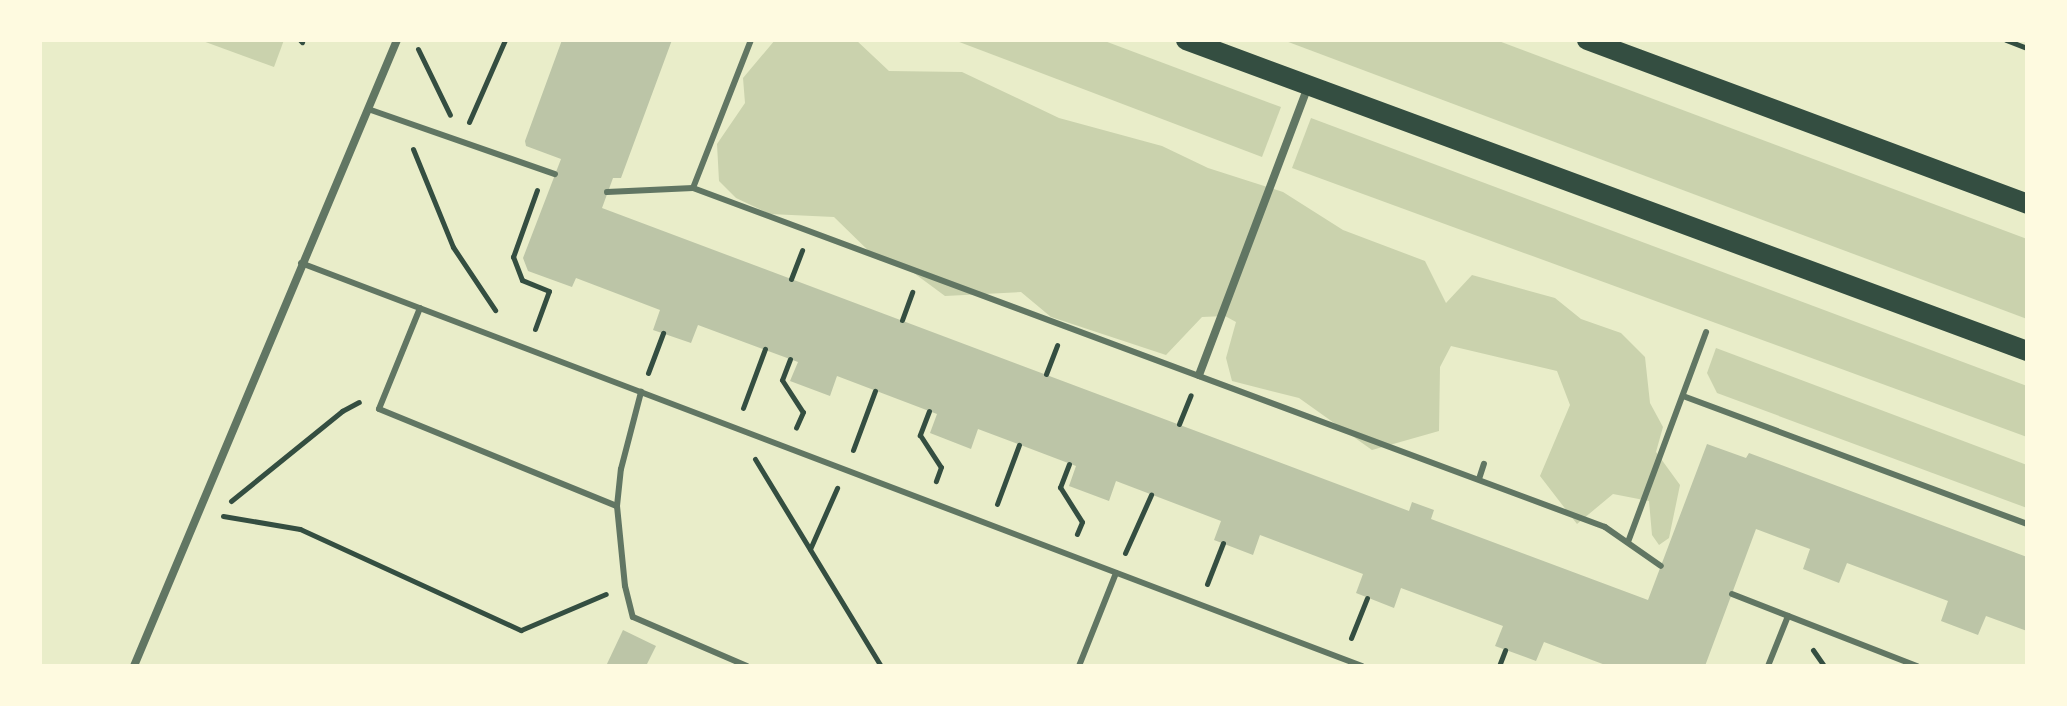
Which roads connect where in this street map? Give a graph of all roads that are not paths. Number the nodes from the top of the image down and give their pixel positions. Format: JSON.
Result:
{"nodes":[{"id":1,"x":397,"y":40,"type":"edge"},
{"id":2,"x":751,"y":40,"type":"edge"},
{"id":3,"x":1186,"y":40,"type":"edge"},
{"id":4,"x":1587,"y":40,"type":"edge"},
{"id":5,"x":1308,"y":86,"type":"junction"},
{"id":6,"x":368,"y":109,"type":"junction"},
{"id":7,"x":555,"y":174,"type":"dead end"},
{"id":8,"x":693,"y":188,"type":"junction"},
{"id":9,"x":607,"y":192,"type":"dead end"},
{"id":10,"x":2027,"y":204,"type":"edge"},
{"id":11,"x":301,"y":263,"type":"junction"},
{"id":12,"x":420,"y":308,"type":"junction"},
{"id":13,"x":1706,"y":332,"type":"dead end"},
{"id":14,"x":2027,"y":351,"type":"edge"},
{"id":15,"x":1199,"y":375,"type":"junction"},
{"id":16,"x":641,"y":392,"type":"junction"},
{"id":17,"x":1683,"y":396,"type":"junction"},
{"id":18,"x":1484,"y":464,"type":"dead end"},
{"id":19,"x":1479,"y":479,"type":"junction"},
{"id":20,"x":617,"y":506,"type":"junction"},
{"id":21,"x":2027,"y":524,"type":"edge"},
{"id":22,"x":1628,"y":542,"type":"junction"},
{"id":23,"x":1661,"y":566,"type":"dead end"},
{"id":24,"x":1116,"y":573,"type":"junction"},
{"id":25,"x":1732,"y":594,"type":"dead end"},
{"id":26,"x":1788,"y":616,"type":"junction"},
{"id":27,"x":134,"y":666,"type":"edge"},
{"id":28,"x":747,"y":666,"type":"edge"},
{"id":29,"x":1079,"y":666,"type":"edge"},
{"id":30,"x":1362,"y":666,"type":"edge"},
{"id":31,"x":1768,"y":666,"type":"edge"},
{"id":32,"x":1917,"y":666,"type":"edge"}],
"edges":[{"from":1,"to":6,"type":"street"},
{"from":2,"to":8,"type":"lane"},
{"from":3,"to":5,"type":"main road"},
{"from":4,"to":10,"type":"main road"},
{"from":5,"to":14,"type":"main road"},
{"from":5,"to":15,"type":"street"},
{"from":6,"to":7,"type":"lane"},
{"from":6,"to":11,"type":"street"},
{"from":8,"to":9,"type":"lane"},
{"from":8,"to":15,"type":"lane"},
{"from":11,"to":12,"type":"lane"},
{"from":11,"to":27,"type":"street"},
{"from":12,"to":16,"type":"lane"},
{"from":12,"to":20,"type":"lane"},
{"from":13,"to":17,"type":"lane"},
{"from":15,"to":19,"type":"lane"},
{"from":16,"to":20,"type":"lane"},
{"from":16,"to":24,"type":"lane"},
{"from":17,"to":21,"type":"lane"},
{"from":17,"to":22,"type":"lane"},
{"from":18,"to":19,"type":"lane"},
{"from":19,"to":22,"type":"lane"},
{"from":20,"to":28,"type":"lane"},
{"from":22,"to":23,"type":"lane"},
{"from":24,"to":29,"type":"lane"},
{"from":24,"to":30,"type":"lane"},
{"from":25,"to":26,"type":"lane"},
{"from":26,"to":31,"type":"lane"},
{"from":26,"to":32,"type":"lane"}]}
